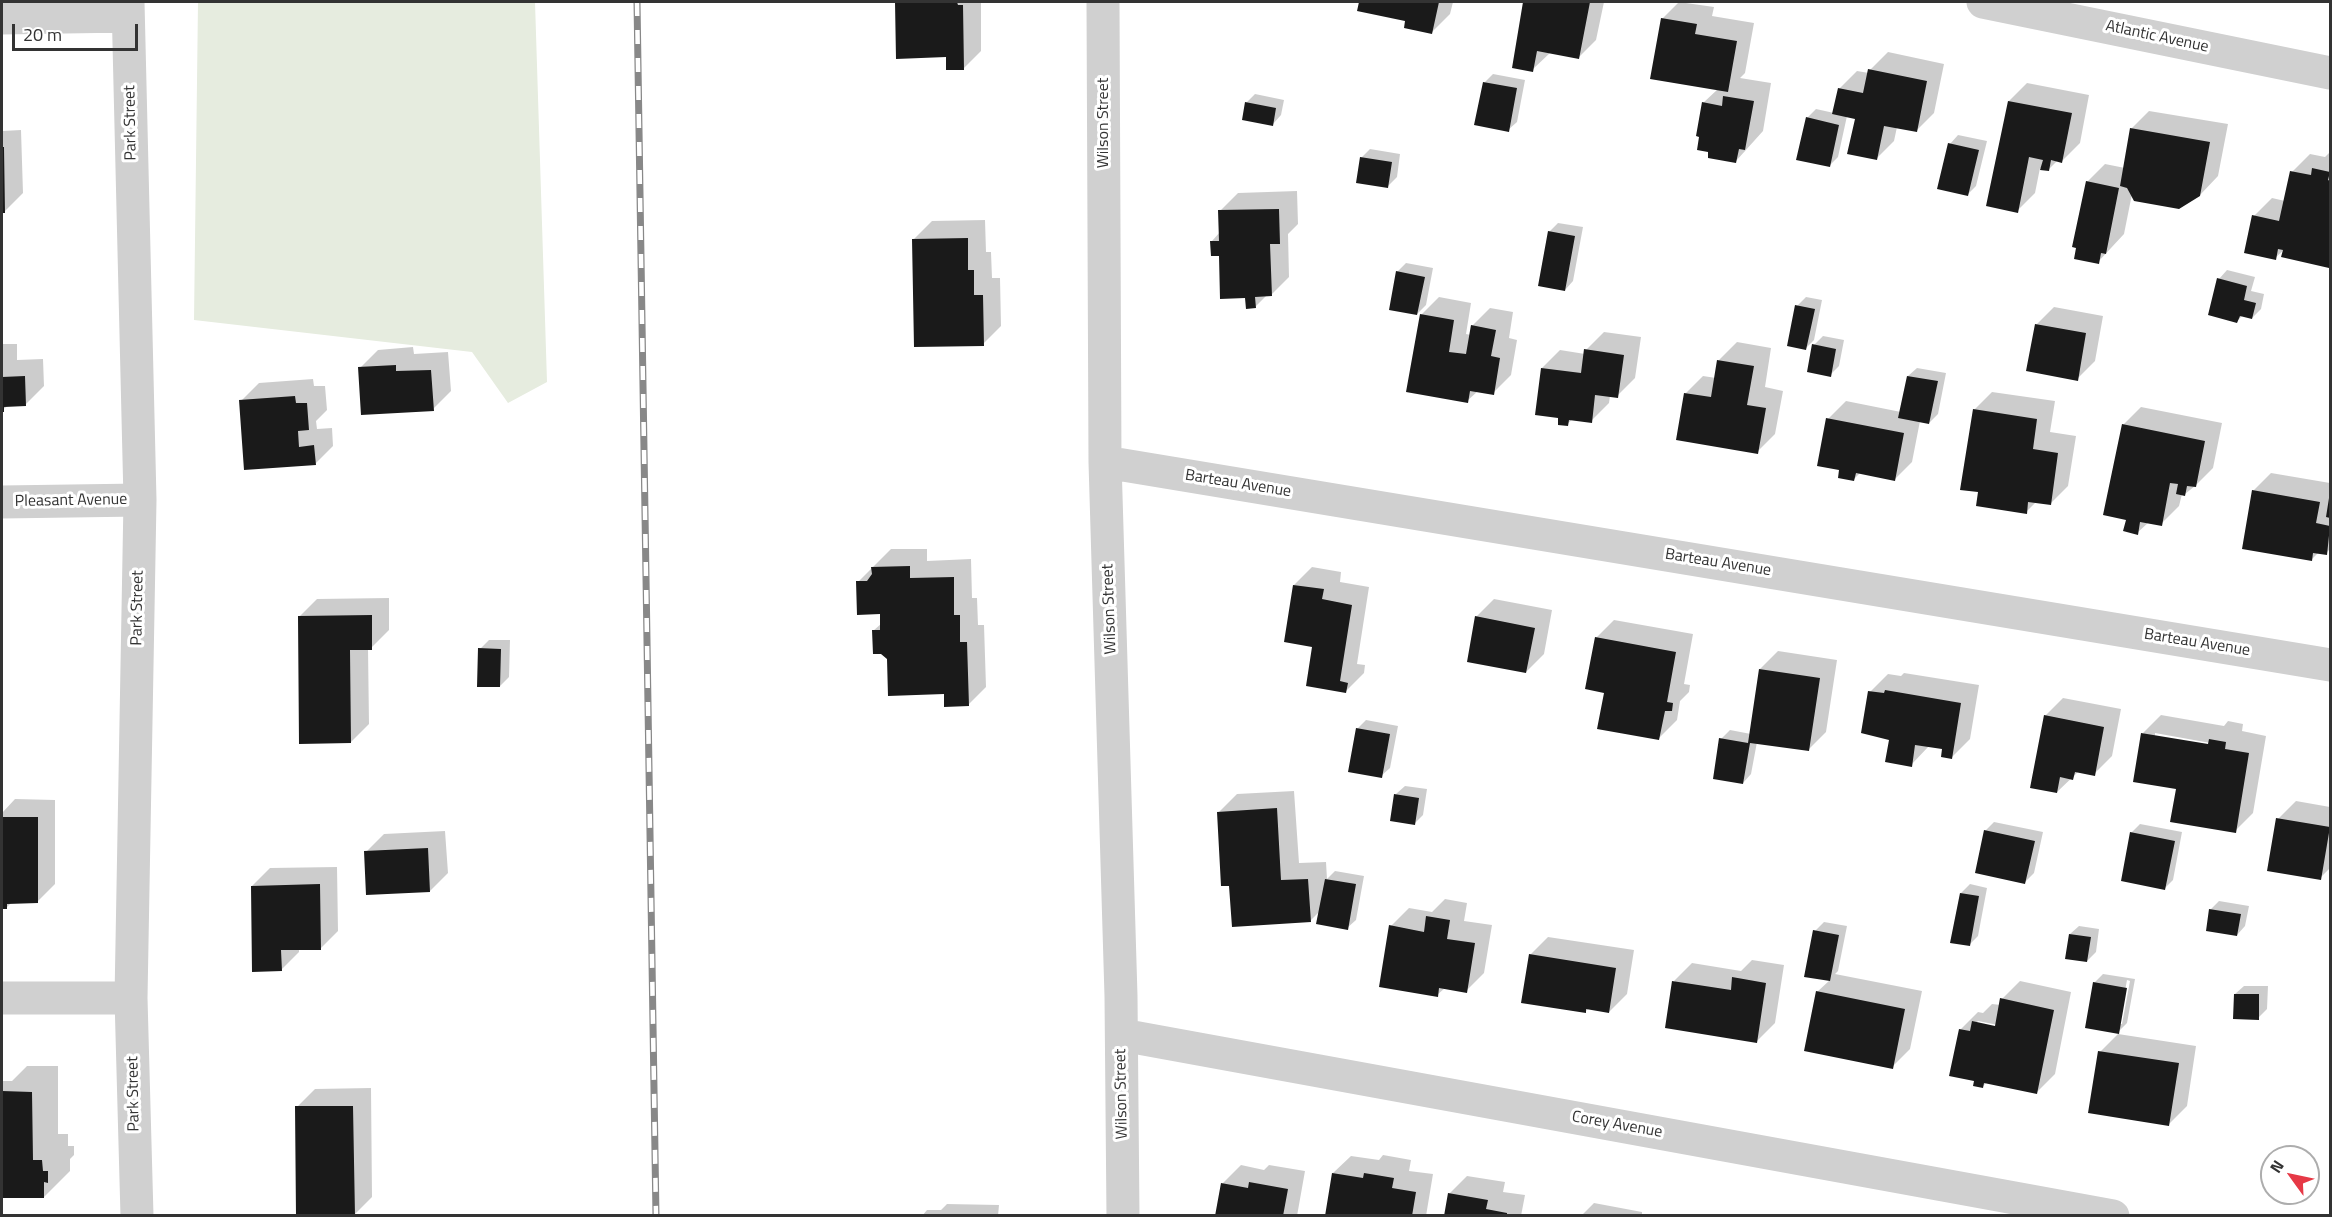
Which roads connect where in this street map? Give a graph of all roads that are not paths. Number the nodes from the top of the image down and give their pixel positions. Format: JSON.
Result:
{"nodes":[{"id":1,"x":1103,"y":2,"type":"edge"},
{"id":2,"x":1983,"y":2,"type":"edge"},
{"id":3,"x":128,"y":9,"type":"edge"},
{"id":4,"x":2,"y":18,"type":"edge"},
{"id":5,"x":2331,"y":73,"type":"edge"},
{"id":6,"x":1105,"y":462,"type":"junction"},
{"id":7,"x":140,"y":500,"type":"junction"},
{"id":8,"x":2,"y":502,"type":"edge"},
{"id":9,"x":2331,"y":665,"type":"edge"},
{"id":10,"x":2,"y":998,"type":"edge"},
{"id":11,"x":131,"y":998,"type":"junction"},
{"id":12,"x":1122,"y":1035,"type":"junction"},
{"id":13,"x":137,"y":1215,"type":"edge"},
{"id":14,"x":1123,"y":1215,"type":"edge"},
{"id":15,"x":2114,"y":1215,"type":"edge"}],
"edges":[{"from":1,"to":6,"type":"street","name":"Wilson Street"},
{"from":2,"to":5,"type":"street","name":"Atlantic Avenue"},
{"from":3,"to":4,"type":"street"},
{"from":3,"to":7,"type":"street","name":"Park Street"},
{"from":6,"to":9,"type":"street","name":"Barteau Avenue"},
{"from":6,"to":12,"type":"street","name":"Wilson Street"},
{"from":7,"to":8,"type":"street","name":"Pleasant Avenue"},
{"from":7,"to":11,"type":"street","name":"Park Street"},
{"from":10,"to":11,"type":"street"},
{"from":11,"to":13,"type":"street","name":"Park Street"},
{"from":12,"to":14,"type":"street","name":"Wilson Street"},
{"from":12,"to":15,"type":"street","name":"Corey Avenue"}]}
